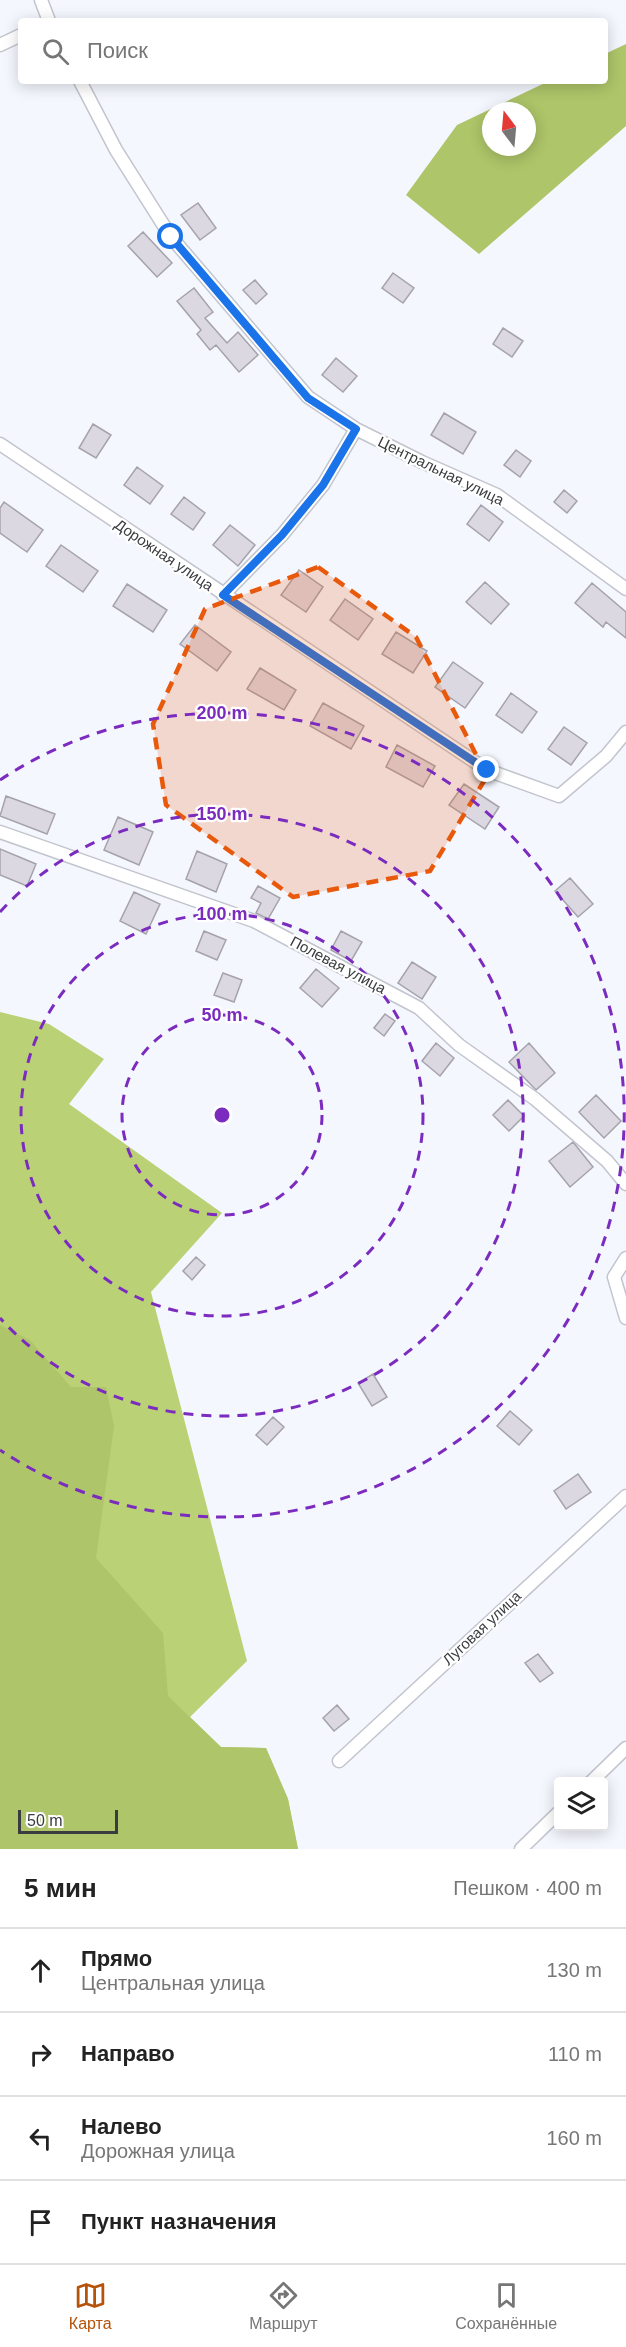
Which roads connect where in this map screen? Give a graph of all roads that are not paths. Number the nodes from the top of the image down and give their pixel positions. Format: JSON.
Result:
{"nodes":[{"id":1,"x":41,"y":0,"type":"edge"},
{"id":2,"x":48,"y":18,"type":"edge"},
{"id":3,"x":18,"y":36,"type":"edge"},
{"id":4,"x":0,"y":45,"type":"edge"},
{"id":5,"x":82,"y":84,"type":"edge"},
{"id":6,"x":356,"y":429,"type":"junction"},
{"id":7,"x":0,"y":444,"type":"edge"},
{"id":8,"x":626,"y":589,"type":"edge"},
{"id":9,"x":223,"y":595,"type":"junction"},
{"id":10,"x":626,"y":732,"type":"edge"},
{"id":11,"x":0,"y":832,"type":"edge"},
{"id":12,"x":626,"y":1184,"type":"edge"},
{"id":13,"x":626,"y":1258,"type":"edge"},
{"id":14,"x":626,"y":1318,"type":"edge"},
{"id":15,"x":626,"y":1496,"type":"edge"},
{"id":16,"x":626,"y":1748,"type":"edge"},
{"id":17,"x":339,"y":1761,"type":"dead end"},
{"id":18,"x":596,"y":1777,"type":"edge"},
{"id":19,"x":554,"y":1817,"type":"edge"},
{"id":20,"x":521,"y":1849,"type":"edge"}],
"edges":[{"from":1,"to":2,"type":"street"},
{"from":3,"to":4,"type":"street"},
{"from":5,"to":6,"type":"street","name":"Центральная улица"},
{"from":6,"to":8,"type":"street","name":"Центральная улица"},
{"from":6,"to":9,"type":"street"},
{"from":7,"to":9,"type":"street","name":"Дорожная улица"},
{"from":9,"to":10,"type":"street","name":"Дорожная улица"},
{"from":11,"to":12,"type":"street","name":"Полевая улица"},
{"from":13,"to":14,"type":"street"},
{"from":15,"to":17,"type":"street","name":"Луговая улица"},
{"from":16,"to":18,"type":"street"},
{"from":19,"to":20,"type":"street"}]}
